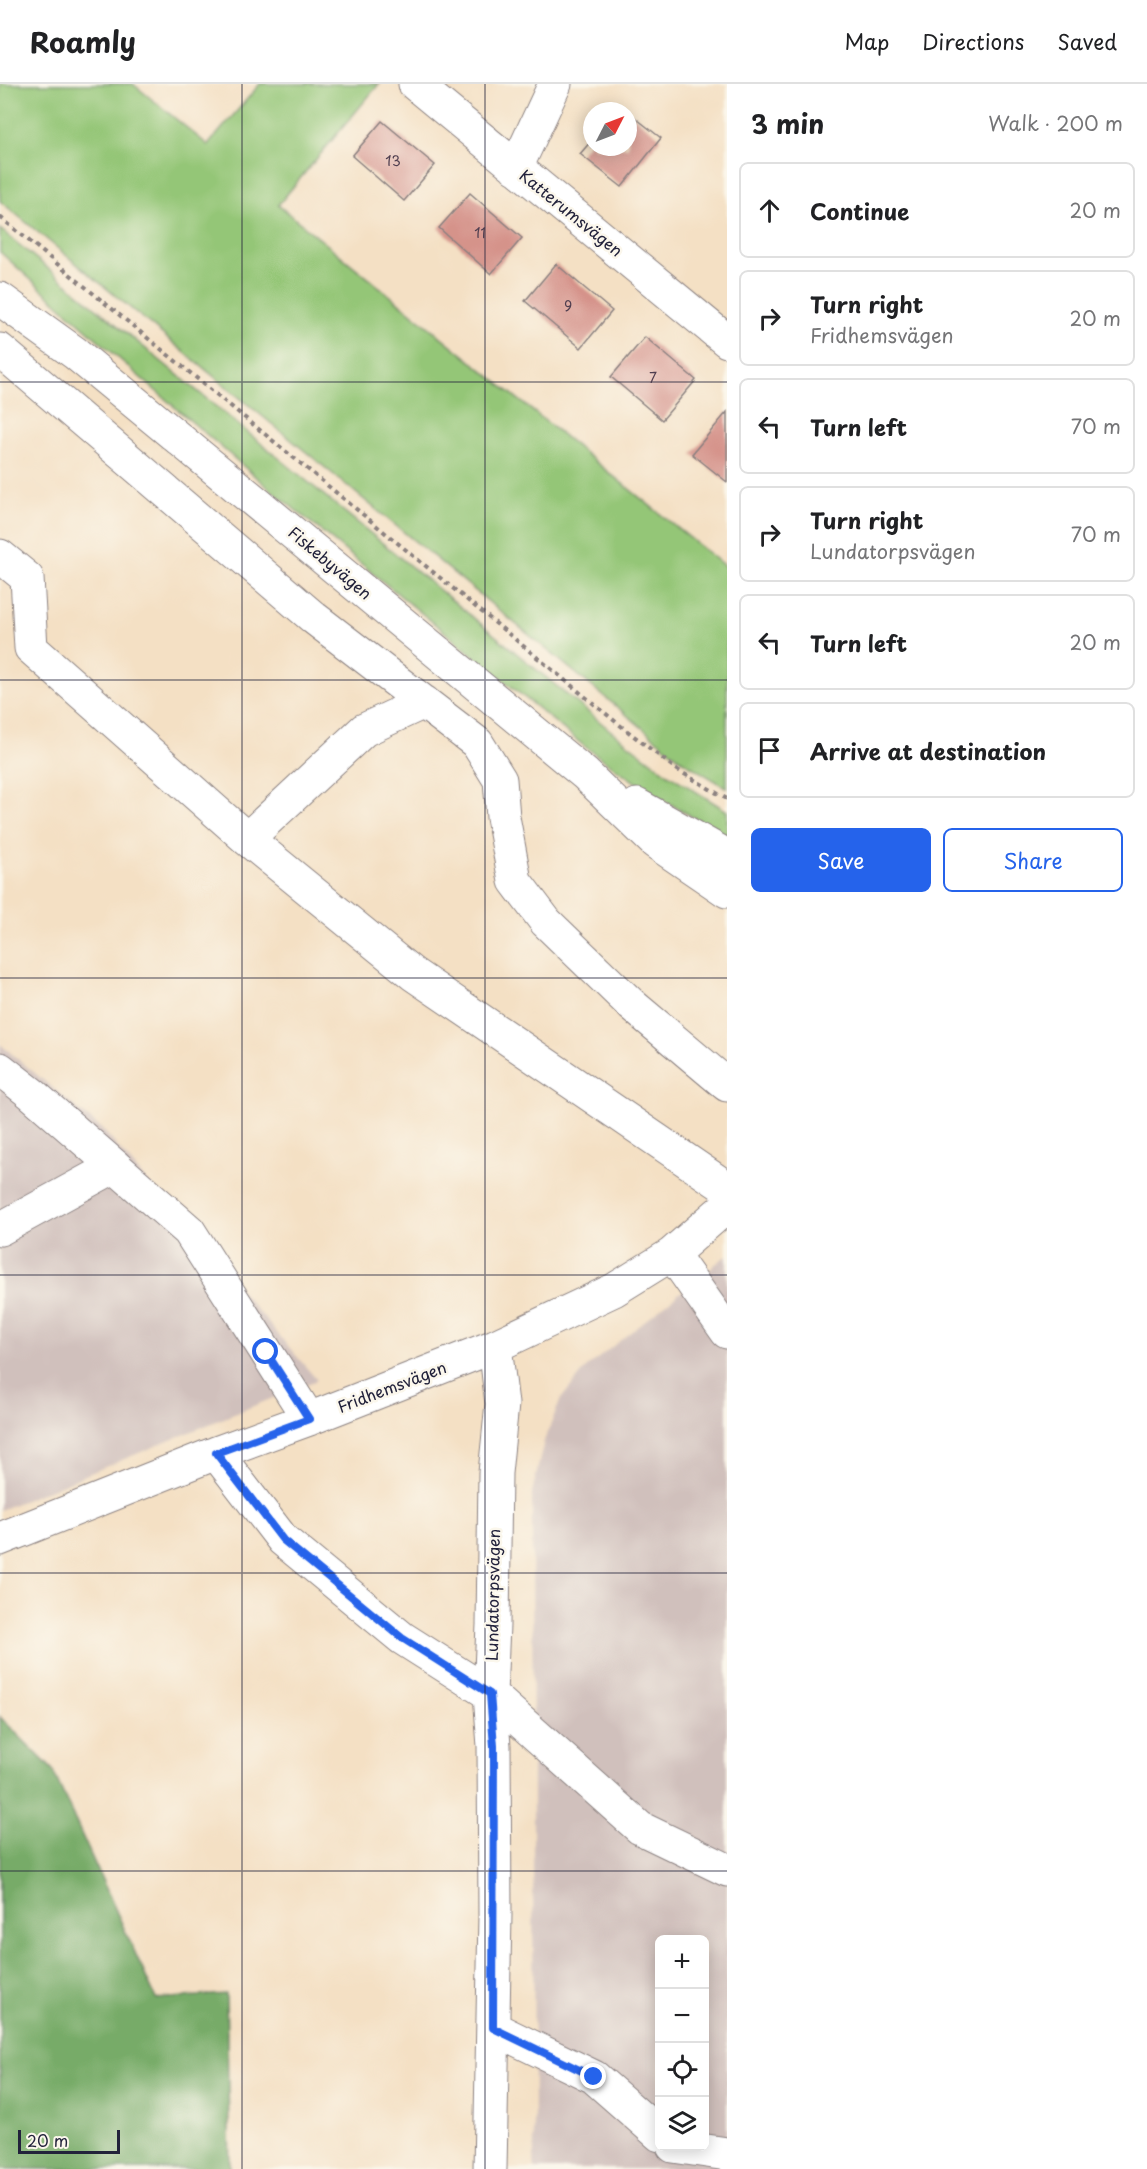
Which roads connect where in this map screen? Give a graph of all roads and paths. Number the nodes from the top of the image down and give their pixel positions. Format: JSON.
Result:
{"nodes":[{"id":1,"x":415,"y":84,"type":"edge"},
{"id":2,"x":555,"y":84,"type":"edge"},
{"id":3,"x":516,"y":168,"type":"junction"},
{"id":4,"x":0,"y":217,"type":"edge"},
{"id":5,"x":0,"y":276,"type":"edge"},
{"id":6,"x":0,"y":298,"type":"edge"},
{"id":7,"x":727,"y":341,"type":"edge"},
{"id":8,"x":0,"y":350,"type":"edge"},
{"id":9,"x":75,"y":353,"type":"junction"},
{"id":10,"x":0,"y":556,"type":"edge"},
{"id":11,"x":424,"y":702,"type":"junction"},
{"id":12,"x":585,"y":774,"type":"junction"},
{"id":13,"x":727,"y":800,"type":"edge"},
{"id":14,"x":246,"y":839,"type":"junction"},
{"id":15,"x":727,"y":856,"type":"edge"},
{"id":16,"x":727,"y":891,"type":"edge"},
{"id":17,"x":0,"y":1069,"type":"edge"},
{"id":18,"x":727,"y":1084,"type":"edge"},
{"id":19,"x":115,"y":1166,"type":"junction"},
{"id":20,"x":727,"y":1188,"type":"edge"},
{"id":21,"x":727,"y":1206,"type":"edge"},
{"id":22,"x":0,"y":1229,"type":"edge"},
{"id":23,"x":672,"y":1254,"type":"junction"},
{"id":24,"x":727,"y":1332,"type":"edge"},
{"id":25,"x":495,"y":1346,"type":"junction"},
{"id":26,"x":309,"y":1419,"type":"junction"},
{"id":27,"x":216,"y":1453,"type":"junction"},
{"id":28,"x":0,"y":1539,"type":"edge"},
{"id":29,"x":490,"y":1694,"type":"junction"},
{"id":30,"x":727,"y":1870,"type":"edge"},
{"id":31,"x":493,"y":2028,"type":"junction"},
{"id":32,"x":655,"y":2131,"type":"edge"},
{"id":33,"x":707,"y":2151,"type":"edge"},
{"id":34,"x":727,"y":2154,"type":"edge"},
{"id":35,"x":490,"y":2169,"type":"edge"}],
"edges":[{"from":1,"to":3,"type":"street","name":"Katterumsvägen"},
{"from":2,"to":3,"type":"street"},
{"from":3,"to":7,"type":"street","name":"Katterumsvägen"},
{"from":4,"to":13,"type":"path"},
{"from":5,"to":9,"type":"street","name":"Fiskebyvägen"},
{"from":6,"to":9,"type":"street","name":"Fiskebyvägen"},
{"from":8,"to":11,"type":"street"},
{"from":9,"to":12,"type":"street","name":"Fiskebyvägen"},
{"from":10,"to":14,"type":"street"},
{"from":11,"to":14,"type":"street"},
{"from":11,"to":18,"type":"street"},
{"from":12,"to":15,"type":"street","name":"Fiskebyvägen"},
{"from":12,"to":16,"type":"street","name":"Fiskebyvägen"},
{"from":14,"to":20,"type":"street"},
{"from":17,"to":19,"type":"street"},
{"from":19,"to":22,"type":"street"},
{"from":19,"to":26,"type":"street"},
{"from":21,"to":23,"type":"street","name":"Fridhemsvägen"},
{"from":23,"to":24,"type":"street"},
{"from":23,"to":25,"type":"street","name":"Fridhemsvägen"},
{"from":25,"to":26,"type":"street","name":"Fridhemsvägen"},
{"from":25,"to":29,"type":"street","name":"Lundatorpsvägen"},
{"from":26,"to":27,"type":"street","name":"Fridhemsvägen"},
{"from":27,"to":28,"type":"street","name":"Fridhemsvägen"},
{"from":27,"to":29,"type":"street"},
{"from":29,"to":30,"type":"street"},
{"from":29,"to":31,"type":"street","name":"Lundatorpsvägen"},
{"from":31,"to":32,"type":"street"},
{"from":31,"to":35,"type":"street","name":"Lundatorpsvägen"},
{"from":33,"to":34,"type":"street"}]}
